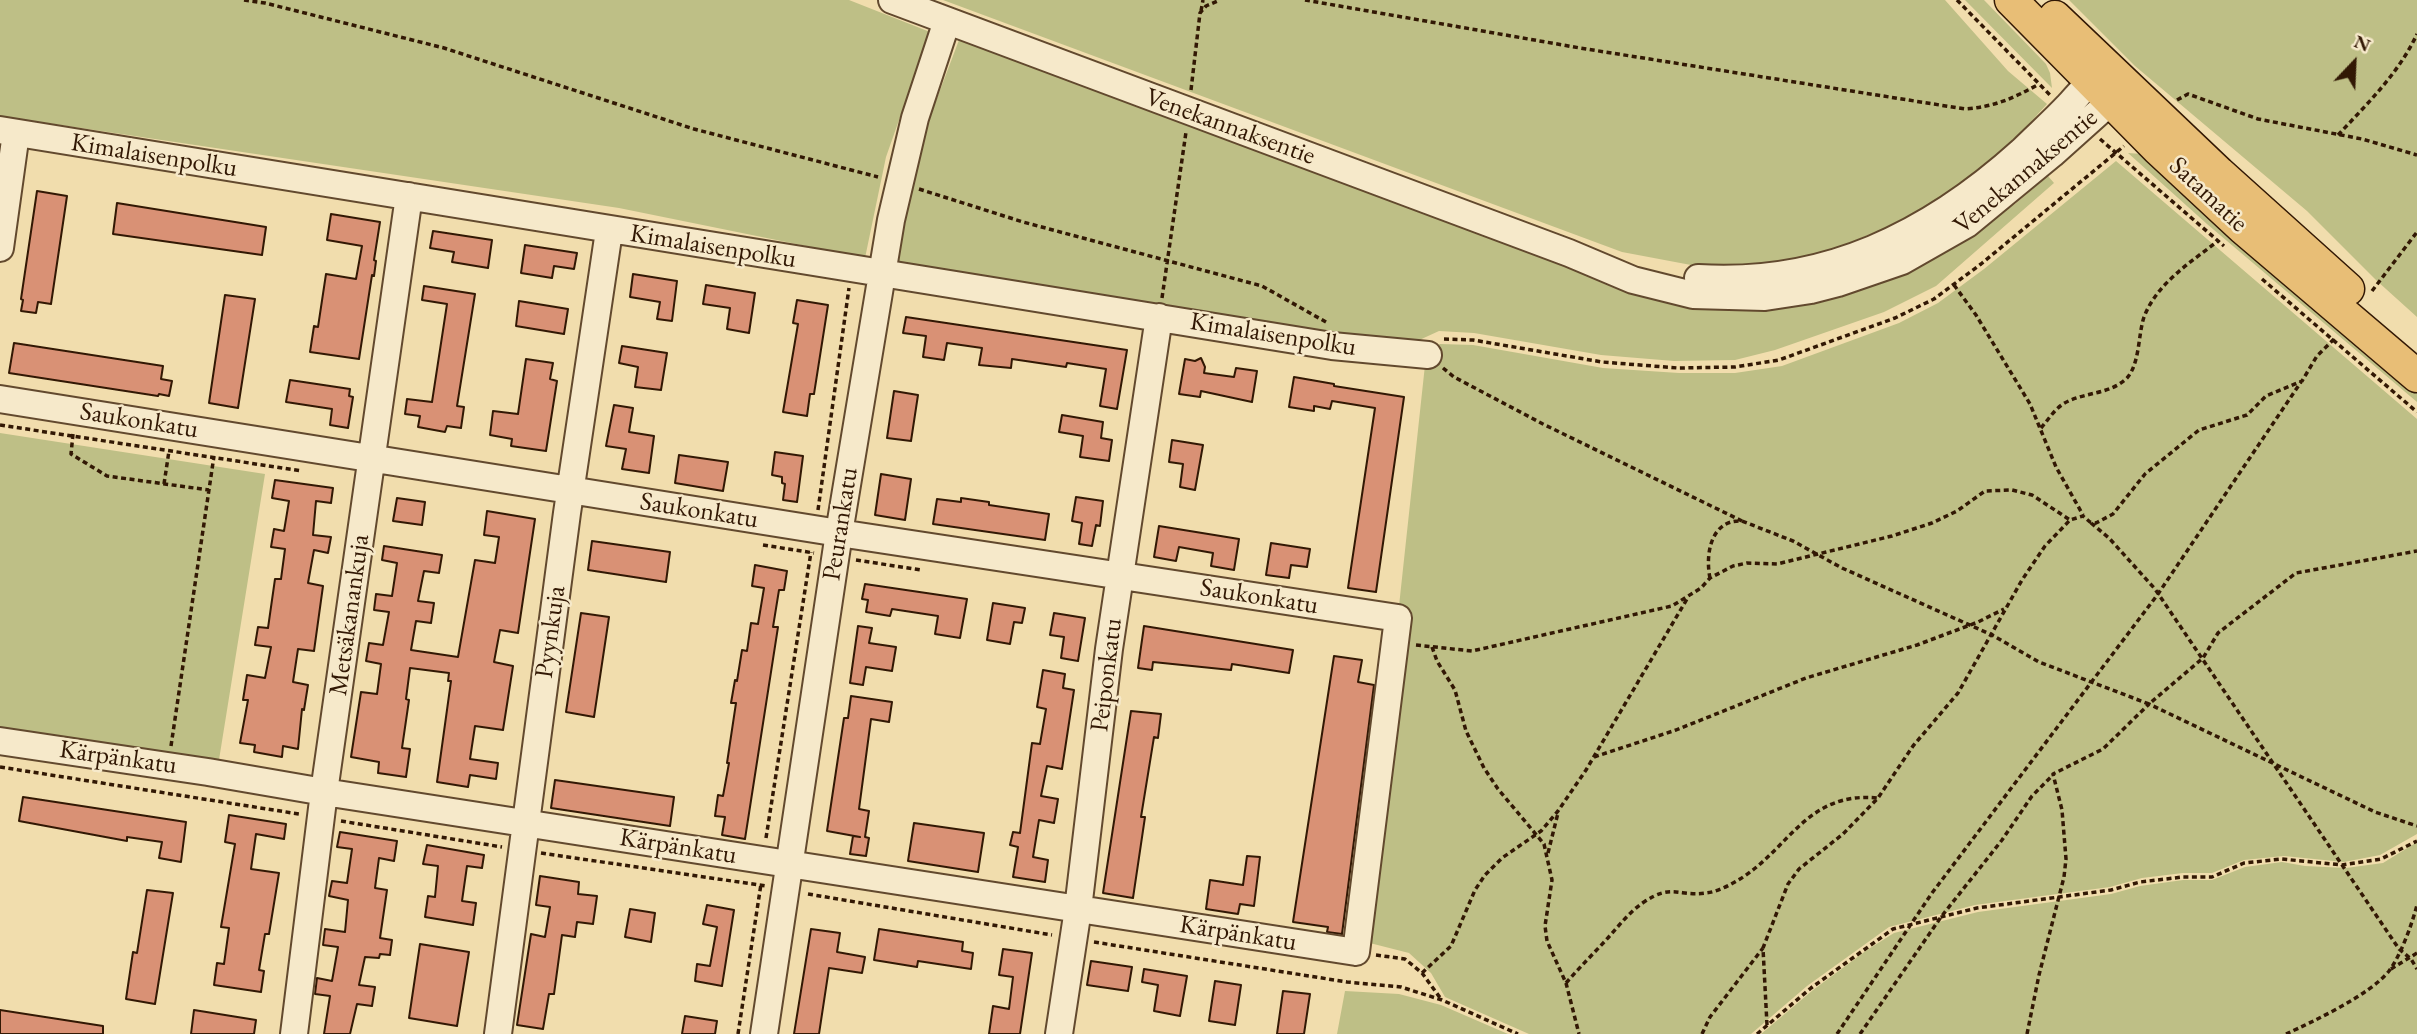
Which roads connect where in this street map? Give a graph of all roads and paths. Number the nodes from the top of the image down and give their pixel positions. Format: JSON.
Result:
{"nodes":[{"id":1,"x":244,"y":0,"type":"edge"},
{"id":2,"x":892,"y":0,"type":"edge"},
{"id":3,"x":1203,"y":0,"type":"edge"},
{"id":4,"x":1220,"y":0,"type":"edge"},
{"id":5,"x":1305,"y":0,"type":"edge"},
{"id":6,"x":1957,"y":0,"type":"edge"},
{"id":7,"x":2011,"y":0,"type":"edge"},
{"id":8,"x":2039,"y":0,"type":"edge"},
{"id":9,"x":1200,"y":13,"type":"junction"},
{"id":10,"x":947,"y":21,"type":"junction"},
{"id":11,"x":2417,"y":34,"type":"edge"},
{"id":12,"x":2039,"y":84,"type":"junction"},
{"id":13,"x":2106,"y":87,"type":"junction"},
{"id":14,"x":2188,"y":94,"type":"dead end"},
{"id":15,"x":2053,"y":98,"type":"dead end"},
{"id":16,"x":1189,"y":112,"type":"junction"},
{"id":17,"x":8,"y":131,"type":"edge"},
{"id":18,"x":2338,"y":135,"type":"junction"},
{"id":19,"x":2417,"y":155,"type":"edge"},
{"id":20,"x":900,"y":183,"type":"junction"},
{"id":21,"x":409,"y":196,"type":"junction"},
{"id":22,"x":609,"y":231,"type":"junction"},
{"id":23,"x":2417,"y":232,"type":"edge"},
{"id":24,"x":2218,"y":241,"type":"dead end"},
{"id":25,"x":0,"y":248,"type":"edge"},
{"id":26,"x":1167,"y":262,"type":"junction"},
{"id":27,"x":852,"y":269,"type":"junction"},
{"id":28,"x":883,"y":272,"type":"junction"},
{"id":29,"x":1953,"y":284,"type":"dead end"},
{"id":30,"x":2367,"y":297,"type":"dead end"},
{"id":31,"x":1159,"y":317,"type":"junction"},
{"id":32,"x":1331,"y":325,"type":"dead end"},
{"id":33,"x":2342,"y":330,"type":"dead end"},
{"id":34,"x":2333,"y":341,"type":"junction"},
{"id":35,"x":2417,"y":350,"type":"edge"},
{"id":36,"x":1428,"y":355,"type":"joint"},
{"id":37,"x":2417,"y":376,"type":"edge"},
{"id":38,"x":2302,"y":381,"type":"junction"},
{"id":39,"x":0,"y":400,"type":"edge"},
{"id":40,"x":75,"y":411,"type":"junction"},
{"id":41,"x":2417,"y":411,"type":"edge"},
{"id":42,"x":173,"y":426,"type":"junction"},
{"id":43,"x":2041,"y":428,"type":"junction"},
{"id":44,"x":218,"y":433,"type":"junction"},
{"id":45,"x":372,"y":459,"type":"junction"},
{"id":46,"x":164,"y":484,"type":"junction"},
{"id":47,"x":209,"y":490,"type":"junction"},
{"id":48,"x":570,"y":490,"type":"junction"},
{"id":49,"x":2083,"y":516,"type":"junction"},
{"id":50,"x":2070,"y":520,"type":"junction"},
{"id":51,"x":1742,"y":521,"type":"junction"},
{"id":52,"x":2090,"y":522,"type":"junction"},
{"id":53,"x":827,"y":531,"type":"junction"},
{"id":54,"x":2417,"y":551,"type":"edge"},
{"id":55,"x":1817,"y":555,"type":"junction"},
{"id":56,"x":1121,"y":576,"type":"junction"},
{"id":57,"x":1710,"y":578,"type":"junction"},
{"id":58,"x":2158,"y":594,"type":"junction"},
{"id":59,"x":1688,"y":598,"type":"junction"},
{"id":60,"x":2006,"y":608,"type":"junction"},
{"id":61,"x":1969,"y":625,"type":"junction"},
{"id":62,"x":1402,"y":630,"type":"junction"},
{"id":63,"x":1992,"y":635,"type":"junction"},
{"id":64,"x":1432,"y":647,"type":"junction"},
{"id":65,"x":2203,"y":658,"type":"junction"},
{"id":66,"x":2091,"y":680,"type":"junction"},
{"id":67,"x":2149,"y":704,"type":"junction"},
{"id":68,"x":0,"y":741,"type":"edge"},
{"id":69,"x":1593,"y":758,"type":"junction"},
{"id":70,"x":168,"y":765,"type":"junction"},
{"id":71,"x":2276,"y":766,"type":"junction"},
{"id":72,"x":0,"y":767,"type":"edge"},
{"id":73,"x":2053,"y":774,"type":"junction"},
{"id":74,"x":1878,"y":798,"type":"junction"},
{"id":75,"x":322,"y":805,"type":"junction"},
{"id":76,"x":1558,"y":811,"type":"junction"},
{"id":77,"x":525,"y":823,"type":"junction"},
{"id":78,"x":2417,"y":826,"type":"edge"},
{"id":79,"x":1536,"y":835,"type":"junction"},
{"id":80,"x":2417,"y":841,"type":"edge"},
{"id":81,"x":522,"y":850,"type":"junction"},
{"id":82,"x":1548,"y":854,"type":"junction"},
{"id":83,"x":2342,"y":865,"type":"junction"},
{"id":84,"x":775,"y":875,"type":"junction"},
{"id":85,"x":2059,"y":897,"type":"junction"},
{"id":86,"x":2417,"y":905,"type":"edge"},
{"id":87,"x":1078,"y":909,"type":"junction"},
{"id":88,"x":1941,"y":916,"type":"junction"},
{"id":89,"x":1913,"y":924,"type":"junction"},
{"id":90,"x":1073,"y":939,"type":"junction"},
{"id":91,"x":1763,"y":948,"type":"junction"},
{"id":92,"x":2399,"y":949,"type":"junction"},
{"id":93,"x":1356,"y":952,"type":"junction"},
{"id":94,"x":2417,"y":953,"type":"edge"},
{"id":95,"x":2410,"y":959,"type":"junction"},
{"id":96,"x":2389,"y":970,"type":"junction"},
{"id":97,"x":2417,"y":970,"type":"edge"},
{"id":98,"x":1422,"y":973,"type":"junction"},
{"id":99,"x":1566,"y":984,"type":"junction"},
{"id":100,"x":1442,"y":1000,"type":"junction"},
{"id":101,"x":1767,"y":1025,"type":"junction"},
{"id":102,"x":294,"y":1034,"type":"edge"},
{"id":103,"x":498,"y":1034,"type":"edge"},
{"id":104,"x":738,"y":1034,"type":"edge"},
{"id":105,"x":764,"y":1034,"type":"edge"},
{"id":106,"x":1059,"y":1034,"type":"edge"},
{"id":107,"x":1518,"y":1034,"type":"edge"},
{"id":108,"x":1579,"y":1034,"type":"edge"},
{"id":109,"x":1702,"y":1034,"type":"edge"},
{"id":110,"x":1756,"y":1034,"type":"edge"},
{"id":111,"x":1837,"y":1034,"type":"edge"},
{"id":112,"x":1860,"y":1034,"type":"edge"},
{"id":113,"x":2027,"y":1034,"type":"edge"},
{"id":114,"x":2286,"y":1034,"type":"edge"}],
"edges":[{"from":1,"to":20,"type":"path"},
{"from":2,"to":10,"type":"street","name":"Venekannaksentie"},
{"from":3,"to":9,"type":"path"},
{"from":4,"to":9,"type":"path"},
{"from":5,"to":12,"type":"path"},
{"from":6,"to":12,"type":"path"},
{"from":7,"to":13,"type":"main road","name":"Satamatie"},
{"from":8,"to":13,"type":"main road","name":"Satamatie"},
{"from":9,"to":16,"type":"path"},
{"from":10,"to":16,"type":"street","name":"Venekannaksentie"},
{"from":10,"to":20,"type":"street","name":"Peurankatu"},
{"from":11,"to":18,"type":"path"},
{"from":12,"to":15,"type":"path"},
{"from":13,"to":16,"type":"street","name":"Venekannaksentie"},
{"from":13,"to":35,"type":"main road","name":"Satamatie"},
{"from":13,"to":37,"type":"main road","name":"Satamatie"},
{"from":14,"to":18,"type":"path"},
{"from":16,"to":26,"type":"path"},
{"from":17,"to":21,"type":"street","name":"Kimalaisenpolku"},
{"from":17,"to":25,"type":"street"},
{"from":18,"to":19,"type":"path"},
{"from":20,"to":26,"type":"path"},
{"from":20,"to":28,"type":"street","name":"Peurankatu"},
{"from":21,"to":22,"type":"street","name":"Kimalaisenpolku"},
{"from":21,"to":45,"type":"street","name":"Metsäkanankuja"},
{"from":22,"to":27,"type":"street","name":"Kimalaisenpolku"},
{"from":22,"to":48,"type":"street","name":"Pyynkuja"},
{"from":23,"to":30,"type":"path"},
{"from":24,"to":43,"type":"path"},
{"from":26,"to":31,"type":"path"},
{"from":26,"to":32,"type":"path"},
{"from":27,"to":28,"type":"street","name":"Kimalaisenpolku"},
{"from":27,"to":53,"type":"path"},
{"from":28,"to":31,"type":"street","name":"Kimalaisenpolku"},
{"from":28,"to":53,"type":"street","name":"Peurankatu"},
{"from":29,"to":43,"type":"path"},
{"from":31,"to":36,"type":"street","name":"Kimalaisenpolku"},
{"from":31,"to":56,"type":"street","name":"Peiponkatu"},
{"from":33,"to":34,"type":"path"},
{"from":34,"to":38,"type":"path"},
{"from":34,"to":41,"type":"path"},
{"from":36,"to":51,"type":"path"},
{"from":38,"to":52,"type":"path"},
{"from":38,"to":58,"type":"path"},
{"from":39,"to":40,"type":"street","name":"Saukonkatu"},
{"from":40,"to":42,"type":"street","name":"Saukonkatu"},
{"from":40,"to":46,"type":"path"},
{"from":42,"to":44,"type":"street","name":"Saukonkatu"},
{"from":42,"to":46,"type":"path"},
{"from":43,"to":49,"type":"path"},
{"from":44,"to":45,"type":"street","name":"Saukonkatu"},
{"from":44,"to":47,"type":"path"},
{"from":45,"to":48,"type":"street","name":"Saukonkatu"},
{"from":45,"to":75,"type":"street","name":"Metsäkanankuja"},
{"from":46,"to":47,"type":"path"},
{"from":47,"to":70,"type":"path"},
{"from":48,"to":53,"type":"street","name":"Saukonkatu"},
{"from":48,"to":77,"type":"street","name":"Pyynkuja"},
{"from":49,"to":50,"type":"path"},
{"from":49,"to":52,"type":"path"},
{"from":50,"to":55,"type":"path"},
{"from":50,"to":60,"type":"path"},
{"from":51,"to":55,"type":"path"},
{"from":51,"to":57,"type":"path"},
{"from":52,"to":58,"type":"path"},
{"from":53,"to":56,"type":"street","name":"Saukonkatu"},
{"from":53,"to":84,"type":"street","name":"Peurankatu"},
{"from":53,"to":84,"type":"path"},
{"from":54,"to":65,"type":"path"},
{"from":55,"to":57,"type":"path"},
{"from":55,"to":61,"type":"path"},
{"from":56,"to":62,"type":"street","name":"Saukonkatu"},
{"from":56,"to":87,"type":"street","name":"Peiponkatu"},
{"from":57,"to":59,"type":"path"},
{"from":58,"to":65,"type":"path"},
{"from":58,"to":66,"type":"path"},
{"from":59,"to":64,"type":"path"},
{"from":59,"to":69,"type":"path"},
{"from":60,"to":61,"type":"path"},
{"from":60,"to":63,"type":"path"},
{"from":61,"to":63,"type":"path"},
{"from":61,"to":69,"type":"path"},
{"from":62,"to":64,"type":"path"},
{"from":62,"to":93,"type":"street"},
{"from":63,"to":66,"type":"path"},
{"from":63,"to":74,"type":"path"},
{"from":64,"to":79,"type":"path"},
{"from":65,"to":67,"type":"path"},
{"from":65,"to":71,"type":"path"},
{"from":66,"to":67,"type":"path"},
{"from":66,"to":89,"type":"path"},
{"from":67,"to":71,"type":"path"},
{"from":67,"to":73,"type":"path"},
{"from":68,"to":70,"type":"street","name":"Kärpänkatu"},
{"from":69,"to":76,"type":"path"},
{"from":70,"to":75,"type":"street","name":"Kärpänkatu"},
{"from":71,"to":78,"type":"path"},
{"from":71,"to":83,"type":"path"},
{"from":72,"to":75,"type":"path"},
{"from":73,"to":85,"type":"path"},
{"from":73,"to":88,"type":"path"},
{"from":74,"to":91,"type":"path"},
{"from":74,"to":99,"type":"path"},
{"from":75,"to":77,"type":"street","name":"Kärpänkatu"},
{"from":75,"to":81,"type":"path"},
{"from":75,"to":102,"type":"street","name":"Metsäkanankuja"},
{"from":76,"to":79,"type":"path"},
{"from":76,"to":82,"type":"path"},
{"from":77,"to":81,"type":"street","name":"Pyynkuja"},
{"from":77,"to":84,"type":"street","name":"Kärpänkatu"},
{"from":79,"to":82,"type":"path"},
{"from":79,"to":98,"type":"path"},
{"from":80,"to":83,"type":"path"},
{"from":81,"to":84,"type":"path"},
{"from":81,"to":103,"type":"street","name":"Pyynkuja"},
{"from":82,"to":99,"type":"path"},
{"from":83,"to":85,"type":"path"},
{"from":83,"to":92,"type":"path"},
{"from":84,"to":87,"type":"street","name":"Kärpänkatu"},
{"from":84,"to":90,"type":"path"},
{"from":84,"to":104,"type":"path"},
{"from":84,"to":105,"type":"street","name":"Peurankatu"},
{"from":85,"to":88,"type":"path"},
{"from":85,"to":113,"type":"path"},
{"from":86,"to":92,"type":"path"},
{"from":87,"to":90,"type":"street","name":"Peiponkatu"},
{"from":87,"to":93,"type":"street","name":"Kärpänkatu"},
{"from":88,"to":89,"type":"path"},
{"from":88,"to":112,"type":"path"},
{"from":89,"to":101,"type":"path"},
{"from":89,"to":111,"type":"path"},
{"from":90,"to":100,"type":"path"},
{"from":90,"to":106,"type":"street","name":"Peiponkatu"},
{"from":91,"to":101,"type":"path"},
{"from":91,"to":109,"type":"path"},
{"from":92,"to":95,"type":"path"},
{"from":92,"to":96,"type":"path"},
{"from":93,"to":98,"type":"path"},
{"from":94,"to":95,"type":"path"},
{"from":95,"to":96,"type":"path"},
{"from":95,"to":97,"type":"path"},
{"from":96,"to":114,"type":"path"},
{"from":98,"to":100,"type":"path"},
{"from":99,"to":108,"type":"path"},
{"from":100,"to":107,"type":"path"},
{"from":101,"to":110,"type":"path"}]}
